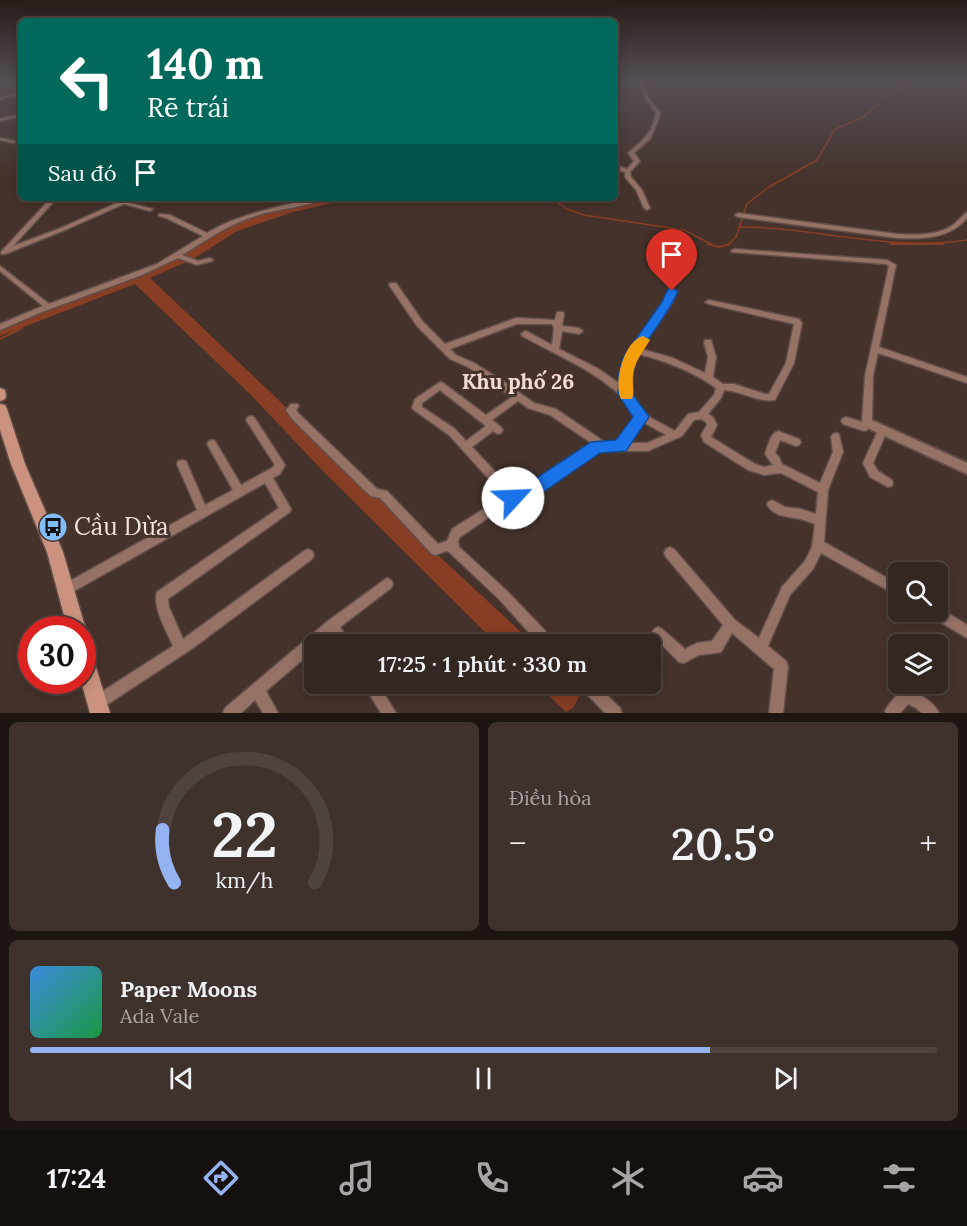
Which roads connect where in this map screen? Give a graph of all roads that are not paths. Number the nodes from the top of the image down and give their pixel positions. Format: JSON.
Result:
{"nodes":[{"id":1,"x":657,"y":114,"type":"edge"},
{"id":2,"x":16,"y":116,"type":"dead end"},
{"id":3,"x":0,"y":120,"type":"edge"},
{"id":4,"x":0,"y":139,"type":"edge"},
{"id":5,"x":13,"y":142,"type":"dead end"},
{"id":6,"x":618,"y":168,"type":"edge"},
{"id":7,"x":628,"y":171,"type":"junction"},
{"id":8,"x":51,"y":201,"type":"edge"},
{"id":9,"x":309,"y":201,"type":"edge"},
{"id":10,"x":647,"y":208,"type":"dead end"},
{"id":11,"x":150,"y":209,"type":"dead end"},
{"id":12,"x":967,"y":214,"type":"edge"},
{"id":13,"x":161,"y":215,"type":"dead end"},
{"id":14,"x":738,"y":215,"type":"dead end"},
{"id":15,"x":750,"y":218,"type":"joint"},
{"id":16,"x":208,"y":236,"type":"junction"},
{"id":17,"x":734,"y":251,"type":"dead end"},
{"id":18,"x":2,"y":253,"type":"edge"},
{"id":19,"x":179,"y":256,"type":"junction"},
{"id":20,"x":210,"y":260,"type":"dead end"},
{"id":21,"x":0,"y":268,"type":"edge"},
{"id":22,"x":393,"y":285,"type":"dead end"},
{"id":23,"x":672,"y":291,"type":"dead end"},
{"id":24,"x":709,"y":302,"type":"dead end"},
{"id":25,"x":46,"y":306,"type":"junction"},
{"id":26,"x":560,"y":314,"type":"dead end"},
{"id":27,"x":0,"y":327,"type":"edge"},
{"id":28,"x":558,"y":328,"type":"junction"},
{"id":29,"x":579,"y":330,"type":"dead end"},
{"id":30,"x":525,"y":333,"type":"dead end"},
{"id":31,"x":708,"y":342,"type":"dead end"},
{"id":32,"x":443,"y":348,"type":"junction"},
{"id":33,"x":875,"y":349,"type":"junction"},
{"id":34,"x":555,"y":350,"type":"junction"},
{"id":35,"x":636,"y":351,"type":"junction"},
{"id":36,"x":709,"y":378,"type":"junction"},
{"id":37,"x":967,"y":380,"type":"edge"},
{"id":38,"x":721,"y":387,"type":"junction"},
{"id":39,"x":626,"y":394,"type":"junction"},
{"id":40,"x":518,"y":396,"type":"junction"},
{"id":41,"x":294,"y":406,"type":"dead end"},
{"id":42,"x":0,"y":409,"type":"edge"},
{"id":43,"x":702,"y":415,"type":"junction"},
{"id":44,"x":641,"y":417,"type":"junction"},
{"id":45,"x":251,"y":420,"type":"dead end"},
{"id":46,"x":846,"y":421,"type":"dead end"},
{"id":47,"x":867,"y":423,"type":"junction"},
{"id":48,"x":492,"y":425,"type":"junction"},
{"id":49,"x":882,"y":431,"type":"junction"},
{"id":50,"x":675,"y":435,"type":"junction"},
{"id":51,"x":836,"y":437,"type":"dead end"},
{"id":52,"x":796,"y":442,"type":"dead end"},
{"id":53,"x":212,"y":444,"type":"dead end"},
{"id":54,"x":466,"y":446,"type":"junction"},
{"id":55,"x":603,"y":446,"type":"junction"},
{"id":56,"x":620,"y":447,"type":"junction"},
{"id":57,"x":182,"y":464,"type":"dead end"},
{"id":58,"x":780,"y":469,"type":"junction"},
{"id":59,"x":967,"y":470,"type":"edge"},
{"id":60,"x":266,"y":476,"type":"junction"},
{"id":61,"x":888,"y":483,"type":"dead end"},
{"id":62,"x":823,"y":490,"type":"junction"},
{"id":63,"x":239,"y":492,"type":"junction"},
{"id":64,"x":513,"y":498,"type":"junction"},
{"id":65,"x":772,"y":505,"type":"dead end"},
{"id":66,"x":203,"y":512,"type":"junction"},
{"id":67,"x":820,"y":521,"type":"junction"},
{"id":68,"x":818,"y":545,"type":"junction"},
{"id":69,"x":454,"y":547,"type":"junction"},
{"id":70,"x":670,"y":553,"type":"dead end"},
{"id":71,"x":309,"y":555,"type":"dead end"},
{"id":72,"x":387,"y":584,"type":"dead end"},
{"id":73,"x":888,"y":584,"type":"edge"},
{"id":74,"x":65,"y":590,"type":"junction"},
{"id":75,"x":73,"y":616,"type":"edge"},
{"id":76,"x":948,"y":620,"type":"edge"},
{"id":77,"x":731,"y":624,"type":"junction"},
{"id":78,"x":332,"y":626,"type":"junction"},
{"id":79,"x":967,"y":632,"type":"edge"},
{"id":80,"x":658,"y":633,"type":"dead end"},
{"id":81,"x":337,"y":634,"type":"edge"},
{"id":82,"x":538,"y":634,"type":"edge"},
{"id":83,"x":180,"y":648,"type":"junction"},
{"id":84,"x":762,"y":648,"type":"junction"},
{"id":85,"x":257,"y":690,"type":"junction"},
{"id":86,"x":377,"y":694,"type":"edge"},
{"id":87,"x":597,"y":694,"type":"edge"},
{"id":88,"x":98,"y":708,"type":"edge"},
{"id":89,"x":892,"y":711,"type":"dead end"},
{"id":90,"x":230,"y":713,"type":"edge"},
{"id":91,"x":271,"y":713,"type":"edge"},
{"id":92,"x":389,"y":713,"type":"edge"},
{"id":93,"x":615,"y":713,"type":"edge"},
{"id":94,"x":776,"y":713,"type":"edge"},
{"id":95,"x":932,"y":713,"type":"edge"}],
"edges":[{"from":1,"to":7,"type":"street"},
{"from":2,"to":3,"type":"street"},
{"from":4,"to":5,"type":"street"},
{"from":6,"to":7,"type":"street"},
{"from":7,"to":10,"type":"street"},
{"from":8,"to":18,"type":"street"},
{"from":9,"to":16,"type":"street"},
{"from":11,"to":18,"type":"street"},
{"from":12,"to":15,"type":"street"},
{"from":13,"to":16,"type":"street"},
{"from":14,"to":15,"type":"street"},
{"from":16,"to":19,"type":"street"},
{"from":17,"to":33,"type":"street"},
{"from":19,"to":20,"type":"street"},
{"from":19,"to":25,"type":"street"},
{"from":21,"to":25,"type":"street"},
{"from":22,"to":32,"type":"street"},
{"from":23,"to":35,"type":"street"},
{"from":24,"to":38,"type":"street"},
{"from":25,"to":27,"type":"street"},
{"from":26,"to":28,"type":"street"},
{"from":28,"to":29,"type":"street"},
{"from":28,"to":32,"type":"street"},
{"from":28,"to":34,"type":"street"},
{"from":30,"to":34,"type":"street"},
{"from":31,"to":36,"type":"street"},
{"from":32,"to":40,"type":"street"},
{"from":33,"to":37,"type":"street"},
{"from":33,"to":47,"type":"street"},
{"from":34,"to":39,"type":"street"},
{"from":35,"to":36,"type":"street"},
{"from":35,"to":39,"type":"street"},
{"from":36,"to":38,"type":"street"},
{"from":38,"to":43,"type":"street"},
{"from":39,"to":44,"type":"street"},
{"from":40,"to":48,"type":"street"},
{"from":40,"to":55,"type":"street"},
{"from":41,"to":69,"type":"street"},
{"from":42,"to":74,"type":"main road"},
{"from":43,"to":50,"type":"street"},
{"from":43,"to":58,"type":"street"},
{"from":44,"to":50,"type":"street"},
{"from":44,"to":56,"type":"street"},
{"from":45,"to":60,"type":"street"},
{"from":46,"to":47,"type":"street"},
{"from":47,"to":49,"type":"street"},
{"from":48,"to":54,"type":"street"},
{"from":48,"to":54,"type":"street"},
{"from":49,"to":59,"type":"street"},
{"from":49,"to":61,"type":"street"},
{"from":50,"to":56,"type":"street"},
{"from":51,"to":62,"type":"street"},
{"from":52,"to":58,"type":"street"},
{"from":53,"to":63,"type":"street"},
{"from":54,"to":64,"type":"street"},
{"from":55,"to":56,"type":"street"},
{"from":55,"to":64,"type":"street"},
{"from":57,"to":66,"type":"street"},
{"from":58,"to":62,"type":"street"},
{"from":60,"to":63,"type":"street"},
{"from":60,"to":83,"type":"street"},
{"from":62,"to":67,"type":"street"},
{"from":63,"to":66,"type":"street"},
{"from":64,"to":69,"type":"street"},
{"from":65,"to":67,"type":"street"},
{"from":66,"to":74,"type":"street"},
{"from":67,"to":68,"type":"street"},
{"from":68,"to":73,"type":"street"},
{"from":68,"to":84,"type":"street"},
{"from":69,"to":82,"type":"street"},
{"from":70,"to":77,"type":"street"},
{"from":71,"to":83,"type":"street"},
{"from":72,"to":78,"type":"street"},
{"from":74,"to":75,"type":"main road"},
{"from":76,"to":79,"type":"street"},
{"from":77,"to":80,"type":"street"},
{"from":77,"to":84,"type":"street"},
{"from":78,"to":81,"type":"street"},
{"from":78,"to":85,"type":"street"},
{"from":83,"to":88,"type":"street"},
{"from":84,"to":94,"type":"street"},
{"from":85,"to":90,"type":"street"},
{"from":85,"to":91,"type":"street"},
{"from":86,"to":92,"type":"street"},
{"from":87,"to":93,"type":"street"},
{"from":89,"to":95,"type":"street"}]}
